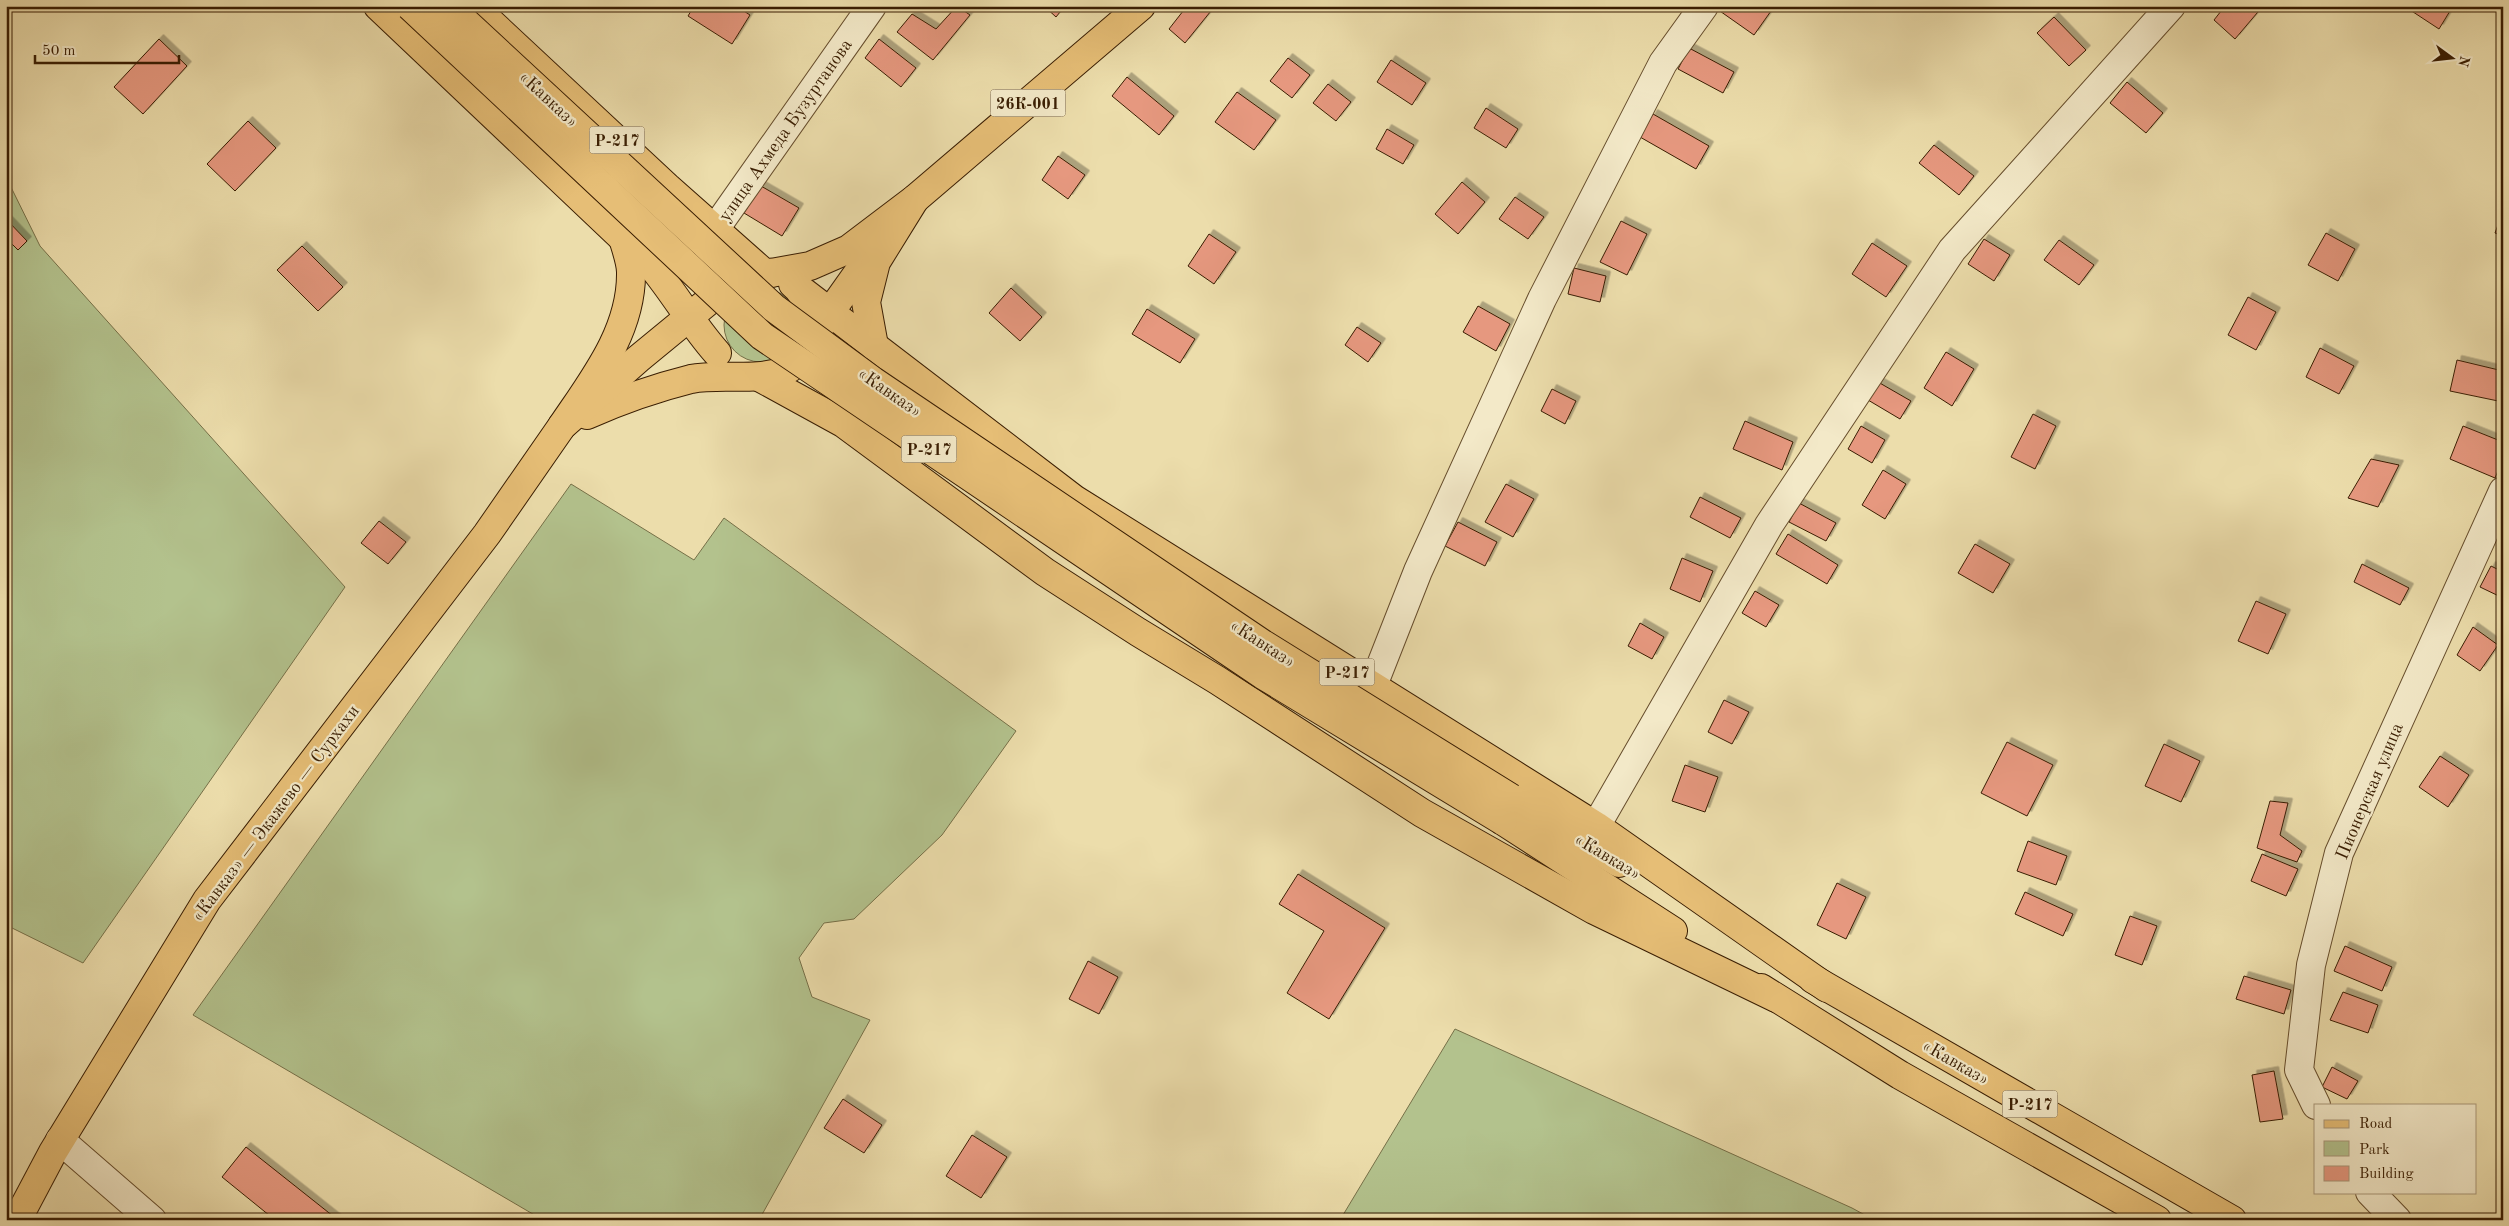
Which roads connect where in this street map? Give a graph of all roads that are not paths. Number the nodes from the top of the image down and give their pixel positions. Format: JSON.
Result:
{"nodes":[{"id":1,"x":378,"y":6,"type":"edge"},
{"id":2,"x":410,"y":6,"type":"edge"},
{"id":3,"x":448,"y":6,"type":"edge"},
{"id":4,"x":473,"y":6,"type":"edge"},
{"id":5,"x":872,"y":6,"type":"edge"},
{"id":6,"x":1141,"y":6,"type":"edge"},
{"id":7,"x":1704,"y":6,"type":"edge"},
{"id":8,"x":2171,"y":6,"type":"edge"},
{"id":9,"x":915,"y":199,"type":"junction"},
{"id":10,"x":715,"y":230,"type":"junction"},
{"id":11,"x":623,"y":238,"type":"junction"},
{"id":12,"x":767,"y":272,"type":"junction"},
{"id":13,"x":722,"y":290,"type":"junction"},
{"id":14,"x":801,"y":290,"type":"junction"},
{"id":15,"x":830,"y":311,"type":"junction"},
{"id":16,"x":688,"y":318,"type":"junction"},
{"id":17,"x":811,"y":340,"type":"junction"},
{"id":18,"x":874,"y":346,"type":"junction"},
{"id":19,"x":717,"y":353,"type":"junction"},
{"id":20,"x":759,"y":377,"type":"junction"},
{"id":21,"x":562,"y":426,"type":"junction"},
{"id":22,"x":2503,"y":491,"type":"edge"},
{"id":23,"x":1372,"y":688,"type":"junction"},
{"id":24,"x":1507,"y":809,"type":"junction"},
{"id":25,"x":1596,"y":826,"type":"junction"},
{"id":26,"x":1828,"y":988,"type":"junction"},
{"id":27,"x":1776,"y":998,"type":"junction"},
{"id":28,"x":2316,"y":1104,"type":"edge"},
{"id":29,"x":60,"y":1140,"type":"junction"},
{"id":30,"x":2372,"y":1194,"type":"edge"},
{"id":31,"x":17,"y":1220,"type":"edge"},
{"id":32,"x":152,"y":1220,"type":"edge"},
{"id":33,"x":2157,"y":1220,"type":"edge"},
{"id":34,"x":2232,"y":1220,"type":"edge"},
{"id":35,"x":2397,"y":1220,"type":"edge"}],
"edges":[{"from":1,"to":11,"type":"main road"},
{"from":2,"to":24,"type":"main road","name":"«Кавказ»","number":"Р-217","bridge":true},
{"from":3,"to":24,"type":"main road","name":"«Кавказ»","number":"Р-217","bridge":true},
{"from":4,"to":10,"type":"main road","name":"«Кавказ»","number":"Р-217"},
{"from":5,"to":10,"type":"street","name":"улица Ахмеда Бузуртанова"},
{"from":6,"to":9,"type":"main road","number":"26К-001"},
{"from":7,"to":23,"type":"street"},
{"from":8,"to":25,"type":"street"},
{"from":9,"to":12,"type":"main road"},
{"from":9,"to":15,"type":"main road"},
{"from":9,"to":18,"type":"main road"},
{"from":10,"to":12,"type":"main road","name":"«Кавказ»","number":"Р-217"},
{"from":11,"to":16,"type":"main road"},
{"from":11,"to":21,"type":"main road"},
{"from":12,"to":13,"type":"main road"},
{"from":12,"to":14,"type":"main road"},
{"from":13,"to":16,"type":"main road"},
{"from":13,"to":19,"type":"main road"},
{"from":14,"to":15,"type":"main road"},
{"from":14,"to":17,"type":"main road"},
{"from":15,"to":17,"type":"main road"},
{"from":15,"to":18,"type":"main road"},
{"from":16,"to":19,"type":"main road"},
{"from":16,"to":21,"type":"main road"},
{"from":17,"to":20,"type":"main road"},
{"from":18,"to":23,"type":"main road","number":"Р-217"},
{"from":19,"to":20,"type":"main road"},
{"from":20,"to":21,"type":"main road"},
{"from":20,"to":27,"type":"main road"},
{"from":21,"to":29,"type":"main road","name":"«Кавказ» — Экажево — Сурхахи"},
{"from":22,"to":28,"type":"street","name":"Пионерская улица"},
{"from":23,"to":25,"type":"main road","number":"Р-217"},
{"from":24,"to":26,"type":"main road","name":"«Кавказ»","number":"Р-217"},
{"from":24,"to":27,"type":"main road","name":"«Кавказ»","number":"Р-217"},
{"from":25,"to":26,"type":"main road","number":"Р-217"},
{"from":26,"to":34,"type":"main road","name":"«Кавказ»","number":"Р-217"},
{"from":27,"to":33,"type":"main road","name":"«Кавказ»","number":"Р-217"},
{"from":29,"to":31,"type":"main road","name":"«Кавказ» — Экажево — Сурхахи"},
{"from":29,"to":32,"type":"street"},
{"from":30,"to":35,"type":"street"}]}
